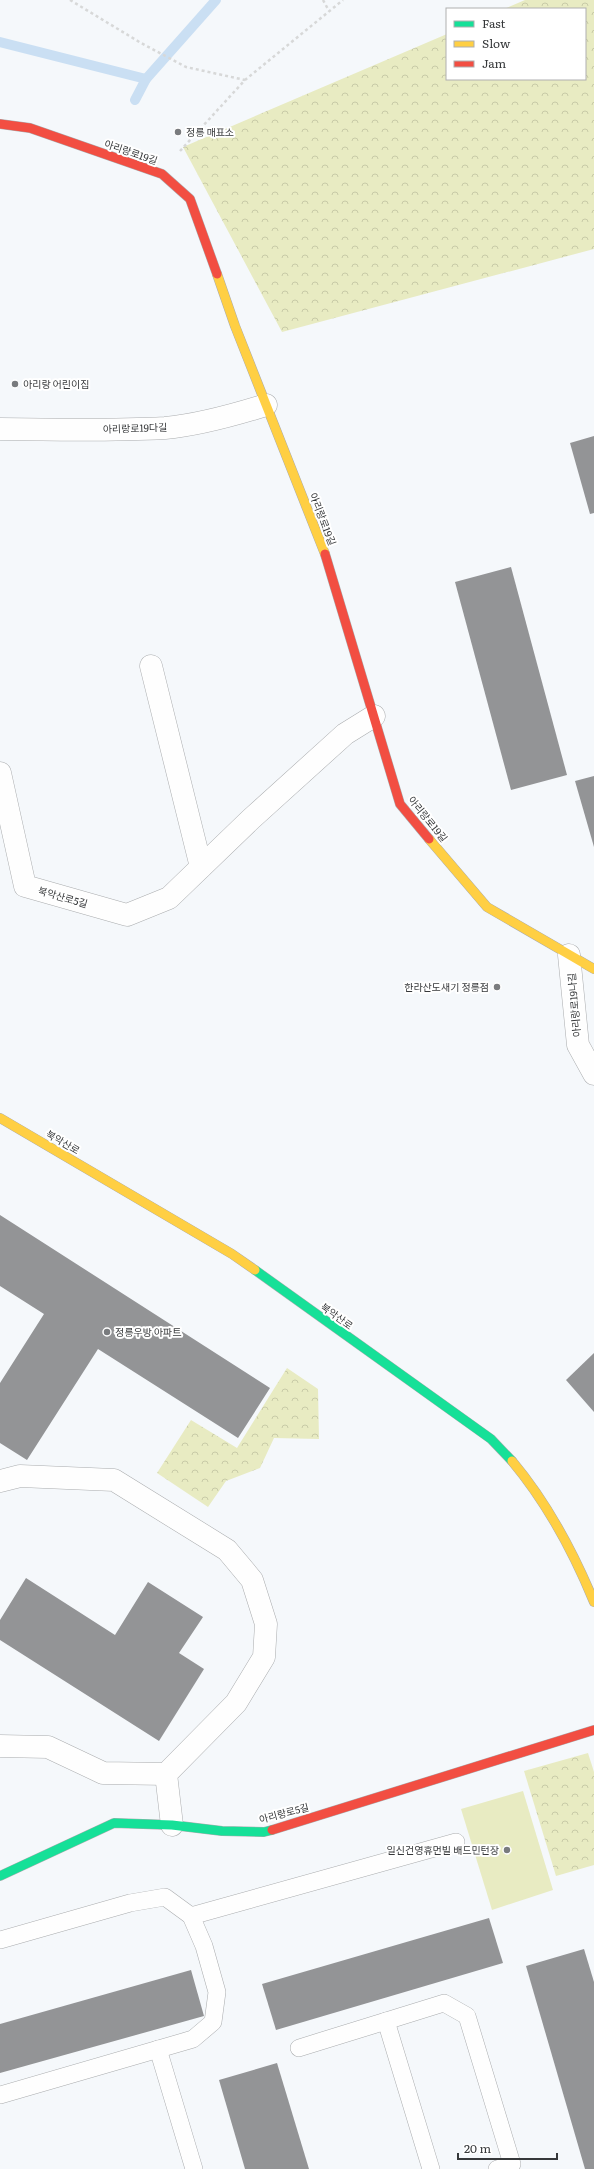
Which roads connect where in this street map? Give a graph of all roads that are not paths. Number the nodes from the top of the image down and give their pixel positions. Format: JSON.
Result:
{"nodes":[{"id":1,"x":0,"y":124,"type":"edge"},
{"id":2,"x":266,"y":405,"type":"junction"},
{"id":3,"x":0,"y":429,"type":"edge"},
{"id":4,"x":151,"y":666,"type":"dead end"},
{"id":5,"x":374,"y":716,"type":"junction"},
{"id":6,"x":0,"y":773,"type":"edge"},
{"id":7,"x":201,"y":867,"type":"junction"},
{"id":8,"x":569,"y":955,"type":"junction"},
{"id":9,"x":594,"y":969,"type":"edge"},
{"id":10,"x":594,"y":1074,"type":"edge"},
{"id":11,"x":0,"y":1118,"type":"edge"},
{"id":12,"x":0,"y":1481,"type":"edge"},
{"id":13,"x":594,"y":1602,"type":"edge"},
{"id":14,"x":594,"y":1730,"type":"edge"},
{"id":15,"x":0,"y":1746,"type":"edge"},
{"id":16,"x":166,"y":1774,"type":"junction"},
{"id":17,"x":172,"y":1825,"type":"junction"},
{"id":18,"x":456,"y":1842,"type":"dead end"},
{"id":19,"x":0,"y":1876,"type":"edge"},
{"id":20,"x":191,"y":1916,"type":"junction"},
{"id":21,"x":0,"y":1940,"type":"edge"},
{"id":22,"x":386,"y":2021,"type":"junction"},
{"id":23,"x":299,"y":2048,"type":"dead end"},
{"id":24,"x":158,"y":2049,"type":"junction"},
{"id":25,"x":0,"y":2095,"type":"edge"},
{"id":26,"x":508,"y":2167,"type":"edge"},
{"id":27,"x":194,"y":2169,"type":"edge"},
{"id":28,"x":431,"y":2169,"type":"edge"}],
"edges":[{"from":1,"to":2,"type":"street","name":"아리랑로19길"},
{"from":2,"to":3,"type":"street","name":"아리랑로19다길"},
{"from":2,"to":5,"type":"street","name":"아리랑로19길"},
{"from":4,"to":7,"type":"street"},
{"from":5,"to":7,"type":"street","name":"북악산로5길"},
{"from":5,"to":8,"type":"street","name":"아리랑로19길"},
{"from":6,"to":7,"type":"street","name":"북악산로5길"},
{"from":8,"to":9,"type":"street","name":"아리랑로19길"},
{"from":8,"to":10,"type":"street","name":"아리랑로19나길"},
{"from":11,"to":13,"type":"street","name":"북악산로"},
{"from":12,"to":16,"type":"street"},
{"from":14,"to":17,"type":"street","name":"아리랑로5길"},
{"from":15,"to":16,"type":"street"},
{"from":16,"to":17,"type":"street"},
{"from":17,"to":19,"type":"street","name":"아리랑로5길"},
{"from":18,"to":20,"type":"lane"},
{"from":20,"to":21,"type":"lane"},
{"from":20,"to":24,"type":"lane"},
{"from":22,"to":23,"type":"lane"},
{"from":22,"to":26,"type":"lane"},
{"from":22,"to":28,"type":"lane"},
{"from":24,"to":25,"type":"lane"},
{"from":24,"to":27,"type":"lane"}]}
